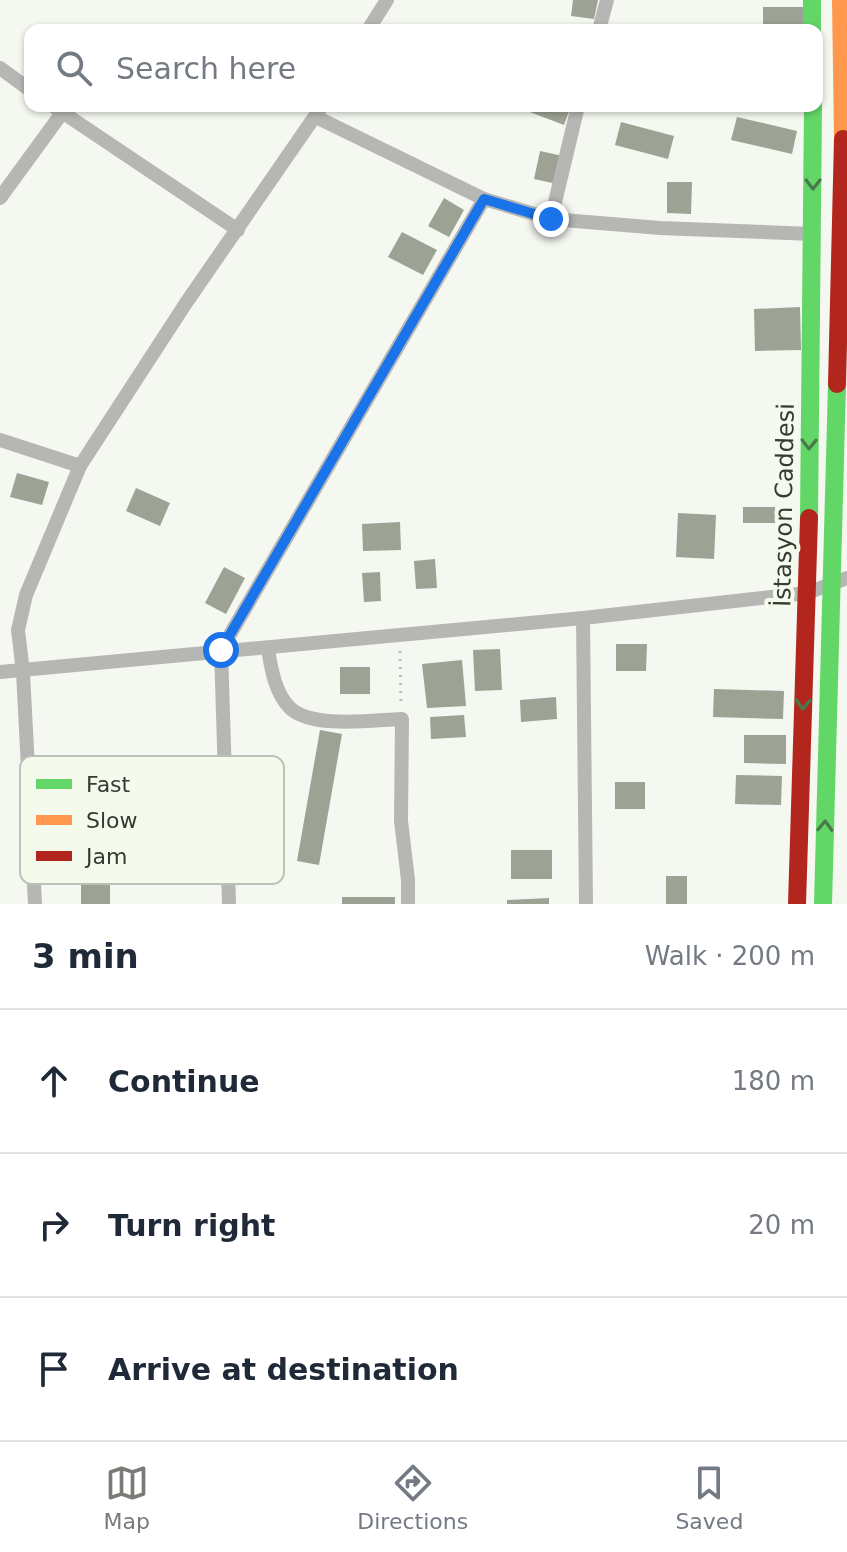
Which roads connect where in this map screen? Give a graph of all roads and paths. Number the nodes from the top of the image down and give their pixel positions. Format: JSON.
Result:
{"nodes":[{"id":1,"x":387,"y":0,"type":"edge"},
{"id":2,"x":607,"y":0,"type":"edge"},
{"id":3,"x":812,"y":0,"type":"edge"},
{"id":4,"x":841,"y":0,"type":"edge"},
{"id":5,"x":372,"y":24,"type":"edge"},
{"id":6,"x":601,"y":24,"type":"edge"},
{"id":7,"x":812,"y":24,"type":"edge"},
{"id":8,"x":0,"y":68,"type":"edge"},
{"id":9,"x":24,"y":86,"type":"edge"},
{"id":10,"x":55,"y":112,"type":"edge"},
{"id":11,"x":61,"y":112,"type":"edge"},
{"id":12,"x":318,"y":112,"type":"edge"},
{"id":13,"x":321,"y":112,"type":"edge"},
{"id":14,"x":577,"y":112,"type":"edge"},
{"id":15,"x":813,"y":112,"type":"edge"},
{"id":16,"x":846,"y":118,"type":"edge"},
{"id":17,"x":0,"y":198,"type":"edge"},
{"id":18,"x":484,"y":199,"type":"junction"},
{"id":19,"x":551,"y":219,"type":"junction"},
{"id":20,"x":238,"y":230,"type":"junction"},
{"id":21,"x":813,"y":234,"type":"junction"},
{"id":22,"x":0,"y":440,"type":"edge"},
{"id":23,"x":80,"y":466,"type":"junction"},
{"id":24,"x":840,"y":580,"type":"edge"},
{"id":25,"x":807,"y":593,"type":"junction"},
{"id":26,"x":583,"y":618,"type":"junction"},
{"id":27,"x":399,"y":637,"type":"junction"},
{"id":28,"x":268,"y":649,"type":"junction"},
{"id":29,"x":221,"y":650,"type":"junction"},
{"id":30,"x":0,"y":672,"type":"edge"},
{"id":31,"x":23,"y":672,"type":"junction"},
{"id":32,"x":402,"y":719,"type":"junction"},
{"id":33,"x":27,"y":756,"type":"edge"},
{"id":34,"x":224,"y":756,"type":"edge"},
{"id":35,"x":34,"y":884,"type":"edge"},
{"id":36,"x":228,"y":884,"type":"edge"},
{"id":37,"x":35,"y":904,"type":"edge"},
{"id":38,"x":229,"y":904,"type":"edge"},
{"id":39,"x":408,"y":904,"type":"edge"},
{"id":40,"x":586,"y":904,"type":"edge"},
{"id":41,"x":797,"y":904,"type":"edge"},
{"id":42,"x":823,"y":904,"type":"edge"}],
"edges":[{"from":1,"to":5,"type":"street"},
{"from":2,"to":6,"type":"street"},
{"from":3,"to":7,"type":"main road"},
{"from":4,"to":16,"type":"main road"},
{"from":8,"to":9,"type":"street"},
{"from":10,"to":17,"type":"street"},
{"from":11,"to":20,"type":"street"},
{"from":12,"to":20,"type":"street"},
{"from":13,"to":18,"type":"street"},
{"from":14,"to":19,"type":"street"},
{"from":15,"to":16,"type":"street"},
{"from":15,"to":21,"type":"main road","name":"İstasyon Caddesi","one_way":true},
{"from":16,"to":24,"type":"main road"},
{"from":18,"to":19,"type":"street"},
{"from":18,"to":29,"type":"street"},
{"from":19,"to":21,"type":"street"},
{"from":20,"to":23,"type":"street"},
{"from":21,"to":25,"type":"main road","name":"İstasyon Caddesi","one_way":true},
{"from":22,"to":23,"type":"street"},
{"from":23,"to":31,"type":"street"},
{"from":24,"to":25,"type":"street"},
{"from":42,"to":24,"type":"main road","one_way":true},
{"from":25,"to":26,"type":"street"},
{"from":25,"to":41,"type":"main road","name":"İstasyon Caddesi","one_way":true},
{"from":26,"to":27,"type":"street"},
{"from":26,"to":40,"type":"street"},
{"from":27,"to":28,"type":"street"},
{"from":27,"to":32,"type":"path"},
{"from":28,"to":29,"type":"street"},
{"from":28,"to":32,"type":"street"},
{"from":29,"to":31,"type":"street"},
{"from":29,"to":34,"type":"street"},
{"from":30,"to":31,"type":"street"},
{"from":31,"to":33,"type":"street"},
{"from":32,"to":39,"type":"street"},
{"from":35,"to":37,"type":"street"},
{"from":36,"to":38,"type":"street"}]}
